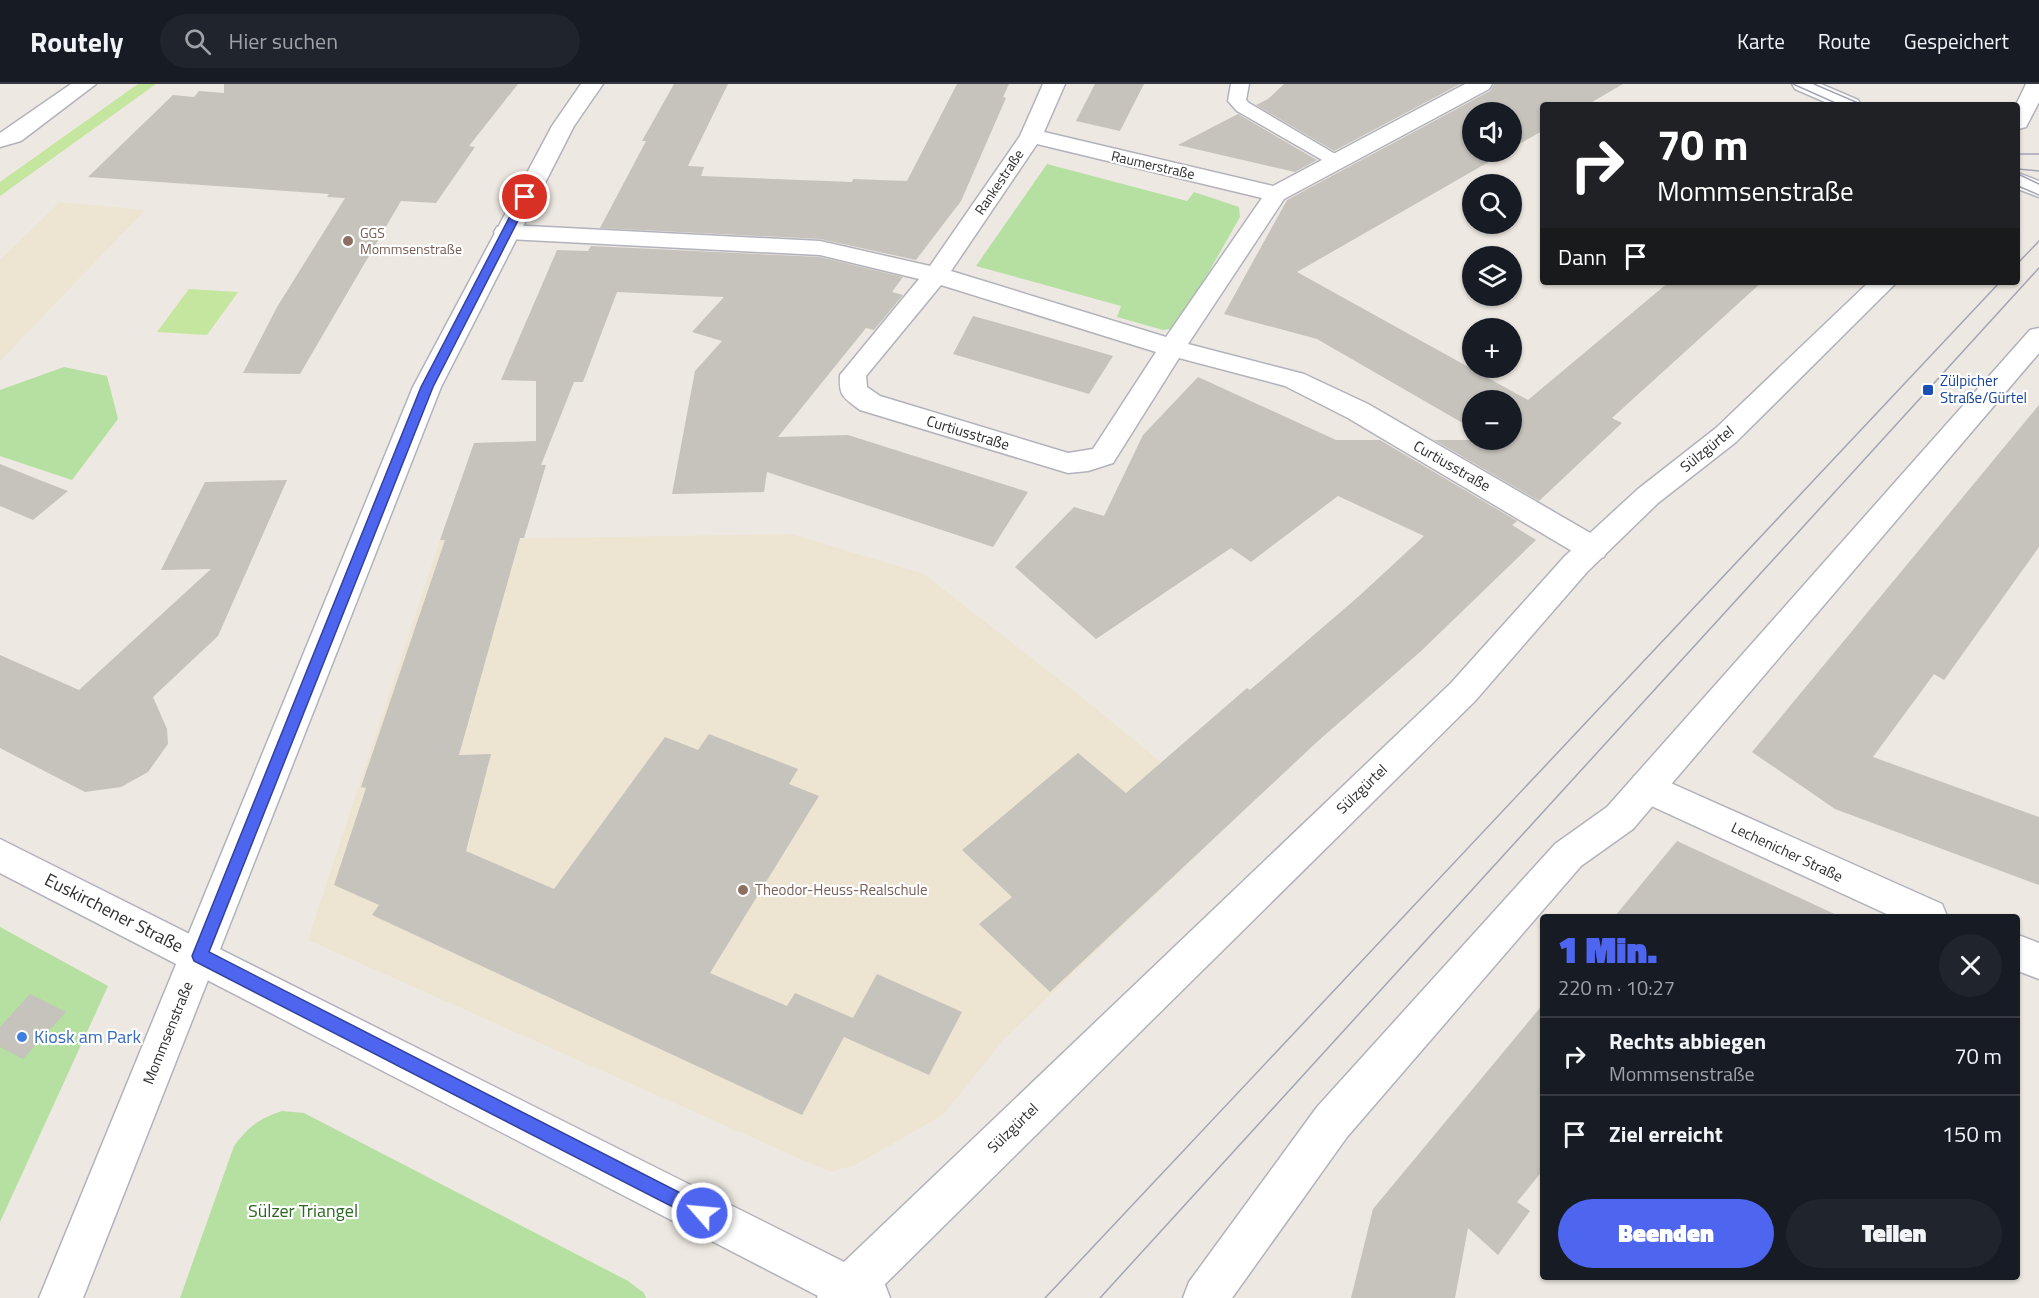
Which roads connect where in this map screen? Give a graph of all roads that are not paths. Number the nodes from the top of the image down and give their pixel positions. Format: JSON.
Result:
{"nodes":[{"id":1,"x":85,"y":84,"type":"edge"},
{"id":2,"x":592,"y":84,"type":"edge"},
{"id":3,"x":1054,"y":84,"type":"edge"},
{"id":4,"x":1240,"y":84,"type":"edge"},
{"id":5,"x":1481,"y":84,"type":"edge"},
{"id":6,"x":1803,"y":84,"type":"edge"},
{"id":7,"x":2037,"y":84,"type":"edge"},
{"id":8,"x":1843,"y":102,"type":"edge"},
{"id":9,"x":2027,"y":116,"type":"edge"},
{"id":10,"x":1031,"y":136,"type":"junction"},
{"id":11,"x":0,"y":140,"type":"edge"},
{"id":12,"x":1338,"y":161,"type":"junction"},
{"id":13,"x":2020,"y":181,"type":"edge"},
{"id":14,"x":2039,"y":190,"type":"edge"},
{"id":15,"x":1276,"y":194,"type":"junction"},
{"id":16,"x":506,"y":232,"type":"junction"},
{"id":17,"x":936,"y":275,"type":"junction"},
{"id":18,"x":1881,"y":285,"type":"edge"},
{"id":19,"x":2039,"y":336,"type":"edge"},
{"id":20,"x":1172,"y":348,"type":"junction"},
{"id":21,"x":1593,"y":549,"type":"junction"},
{"id":22,"x":1646,"y":787,"type":"junction"},
{"id":23,"x":0,"y":855,"type":"edge"},
{"id":24,"x":1925,"y":914,"type":"edge"},
{"id":25,"x":2020,"y":954,"type":"edge"},
{"id":26,"x":200,"y":956,"type":"junction"},
{"id":27,"x":2039,"y":962,"type":"edge"},
{"id":28,"x":852,"y":1295,"type":"edge"},
{"id":29,"x":61,"y":1298,"type":"edge"},
{"id":30,"x":1205,"y":1298,"type":"edge"}],
"edges":[{"from":1,"to":11,"type":"street"},
{"from":2,"to":16,"type":"street","name":"Mommsenstraße"},
{"from":3,"to":10,"type":"street","name":"Rankestraße"},
{"from":4,"to":12,"type":"lane"},
{"from":5,"to":12,"type":"street"},
{"from":6,"to":8,"type":"street"},
{"from":7,"to":9,"type":"street"},
{"from":10,"to":15,"type":"street","name":"Raumerstraße"},
{"from":10,"to":17,"type":"street","name":"Rankestraße"},
{"from":12,"to":15,"type":"street"},
{"from":13,"to":14,"type":"street"},
{"from":15,"to":20,"type":"street"},
{"from":16,"to":17,"type":"street","name":"Curtiusstraße"},
{"from":16,"to":26,"type":"street","name":"Mommsenstraße"},
{"from":17,"to":20,"type":"street","name":"Curtiusstraße"},
{"from":17,"to":20,"type":"street","name":"Curtiusstraße"},
{"from":18,"to":21,"type":"street","name":"Sülzgürtel"},
{"from":19,"to":22,"type":"street"},
{"from":20,"to":21,"type":"street","name":"Curtiusstraße"},
{"from":21,"to":28,"type":"street","name":"Sülzgürtel"},
{"from":22,"to":24,"type":"street","name":"Lechenicher Straße"},
{"from":22,"to":30,"type":"street"},
{"from":23,"to":26,"type":"street","name":"Euskirchener Straße"},
{"from":25,"to":27,"type":"street"},
{"from":26,"to":28,"type":"street","name":"Euskirchener Straße"},
{"from":26,"to":29,"type":"street","name":"Mommsenstraße"}]}
